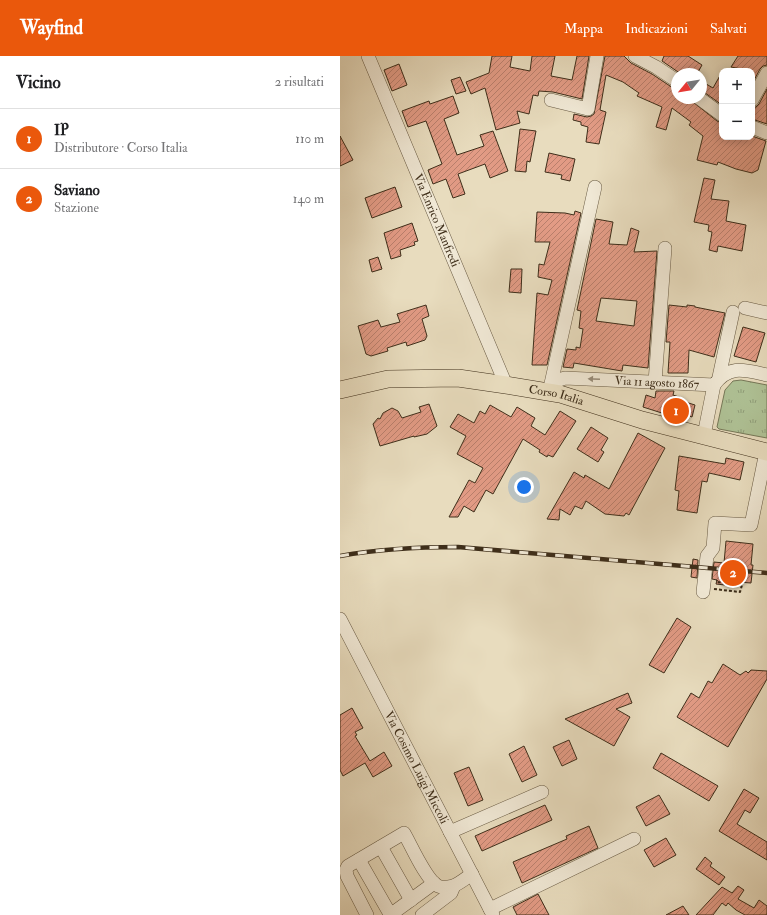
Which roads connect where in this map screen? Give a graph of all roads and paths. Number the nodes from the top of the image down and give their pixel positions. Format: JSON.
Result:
{"nodes":[{"id":1,"x":368,"y":56,"type":"edge"},
{"id":2,"x":596,"y":56,"type":"edge"},
{"id":3,"x":635,"y":56,"type":"edge"},
{"id":4,"x":658,"y":62,"type":"edge"},
{"id":5,"x":767,"y":73,"type":"edge"},
{"id":6,"x":671,"y":76,"type":"edge"},
{"id":7,"x":755,"y":95,"type":"edge"},
{"id":8,"x":551,"y":100,"type":"dead end"},
{"id":9,"x":707,"y":104,"type":"edge"},
{"id":10,"x":719,"y":114,"type":"edge"},
{"id":11,"x":755,"y":128,"type":"edge"},
{"id":12,"x":767,"y":134,"type":"edge"},
{"id":13,"x":595,"y":187,"type":"dead end"},
{"id":14,"x":665,"y":248,"type":"dead end"},
{"id":15,"x":767,"y":313,"type":"edge"},
{"id":16,"x":767,"y":375,"type":"edge"},
{"id":17,"x":717,"y":381,"type":"junction"},
{"id":18,"x":655,"y":382,"type":"junction"},
{"id":19,"x":506,"y":385,"type":"junction"},
{"id":20,"x":340,"y":390,"type":"edge"},
{"id":21,"x":554,"y":393,"type":"junction"},
{"id":22,"x":704,"y":435,"type":"junction"},
{"id":23,"x":766,"y":452,"type":"edge"},
{"id":24,"x":717,"y":580,"type":"dead end"},
{"id":25,"x":703,"y":590,"type":"joint"},
{"id":26,"x":340,"y":619,"type":"edge"},
{"id":27,"x":542,"y":792,"type":"dead end"},
{"id":28,"x":450,"y":832,"type":"junction"},
{"id":29,"x":634,"y":839,"type":"dead end"},
{"id":30,"x":381,"y":847,"type":"junction"},
{"id":31,"x":359,"y":860,"type":"junction"},
{"id":32,"x":472,"y":874,"type":"junction"},
{"id":33,"x":434,"y":883,"type":"junction"},
{"id":34,"x":454,"y":886,"type":"junction"},
{"id":35,"x":411,"y":900,"type":"junction"},
{"id":36,"x":491,"y":912,"type":"edge"},
{"id":37,"x":367,"y":915,"type":"edge"},
{"id":38,"x":422,"y":915,"type":"edge"}],
"edges":[{"from":1,"to":19,"type":"street","name":"Via Enrico Manfredi"},
{"from":2,"to":8,"type":"street"},
{"from":3,"to":4,"type":"street"},
{"from":4,"to":6,"type":"street"},
{"from":5,"to":7,"type":"street"},
{"from":9,"to":10,"type":"street"},
{"from":11,"to":12,"type":"street"},
{"from":13,"to":21,"type":"street"},
{"from":14,"to":18,"type":"street"},
{"from":15,"to":17,"type":"street"},
{"from":16,"to":17,"type":"street","name":"Via 11 agosto 1867"},
{"from":17,"to":18,"type":"street","name":"Via 11 agosto 1867"},
{"from":17,"to":22,"type":"street"},
{"from":18,"to":21,"type":"street","name":"Via 11 agosto 1867","one_way":true},
{"from":19,"to":20,"type":"main road","name":"Corso Italia"},
{"from":19,"to":21,"type":"main road","name":"Corso Italia"},
{"from":21,"to":22,"type":"main road","name":"Corso Italia"},
{"from":22,"to":23,"type":"main road","name":"Corso Italia"},
{"from":23,"to":25,"type":"street"},
{"from":24,"to":25,"type":"path"},
{"from":26,"to":28,"type":"street","name":"Via Cosimo Luigi Miccoli"},
{"from":27,"to":28,"type":"street"},
{"from":28,"to":32,"type":"street","name":"Via Cosimo Luigi Miccoli"},
{"from":29,"to":36,"type":"street"},
{"from":30,"to":31,"type":"street"},
{"from":30,"to":33,"type":"street"},
{"from":30,"to":35,"type":"street"},
{"from":31,"to":35,"type":"street"},
{"from":31,"to":37,"type":"street"},
{"from":32,"to":34,"type":"street"},
{"from":32,"to":36,"type":"street","name":"Via Cosimo Luigi Miccoli"},
{"from":33,"to":34,"type":"street"},
{"from":33,"to":35,"type":"street"},
{"from":34,"to":38,"type":"street"}]}
